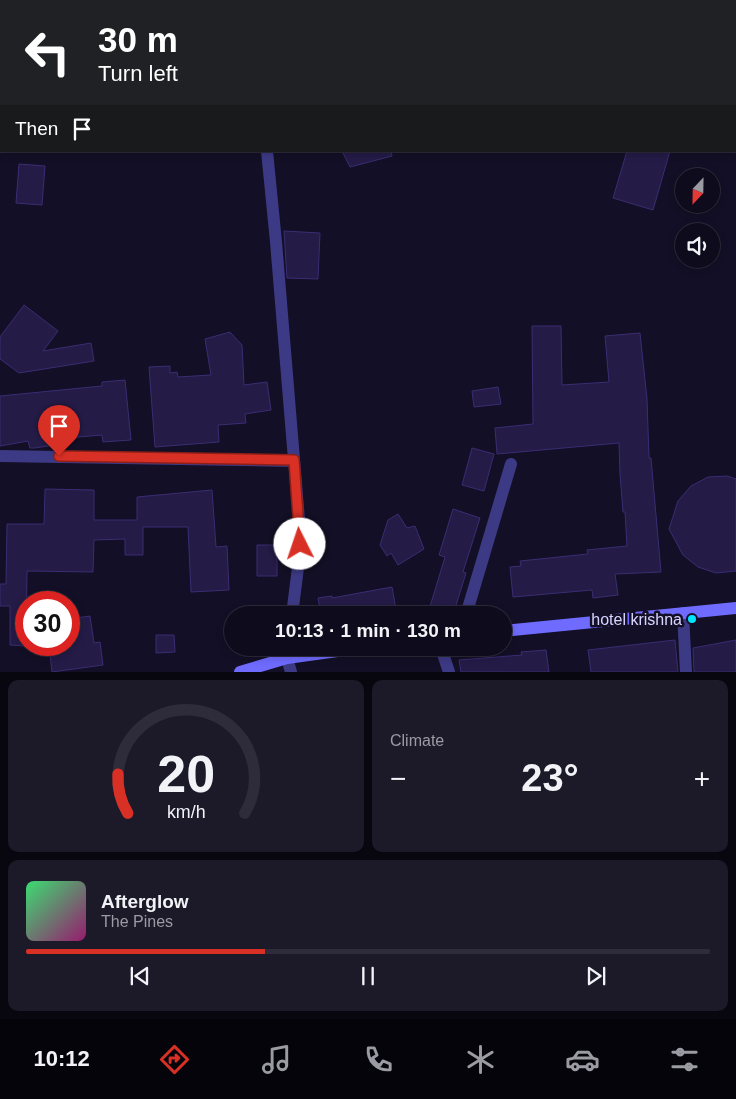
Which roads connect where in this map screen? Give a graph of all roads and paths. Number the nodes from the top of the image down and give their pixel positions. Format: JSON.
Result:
{"nodes":[{"id":1,"x":267,"y":152,"type":"edge"},
{"id":2,"x":0,"y":456,"type":"edge"},
{"id":3,"x":294,"y":460,"type":"junction"},
{"id":4,"x":512,"y":464,"type":"dead end"},
{"id":5,"x":293,"y":606,"type":"edge"},
{"id":6,"x":469,"y":606,"type":"edge"},
{"id":7,"x":736,"y":608,"type":"edge"},
{"id":8,"x":683,"y":613,"type":"junction"},
{"id":9,"x":512,"y":630,"type":"edge"},
{"id":10,"x":280,"y":656,"type":"edge"},
{"id":11,"x":288,"y":656,"type":"edge"},
{"id":12,"x":444,"y":656,"type":"edge"},
{"id":13,"x":240,"y":672,"type":"edge"},
{"id":14,"x":291,"y":672,"type":"edge"},
{"id":15,"x":449,"y":672,"type":"edge"},
{"id":16,"x":686,"y":672,"type":"edge"}],
"edges":[{"from":1,"to":3,"type":"street"},
{"from":2,"to":3,"type":"street"},
{"from":3,"to":5,"type":"street"},
{"from":4,"to":6,"type":"street"},
{"from":7,"to":8,"type":"street"},
{"from":8,"to":9,"type":"street"},
{"from":8,"to":16,"type":"street"},
{"from":10,"to":13,"type":"street"},
{"from":11,"to":14,"type":"street"},
{"from":12,"to":15,"type":"street"}]}
